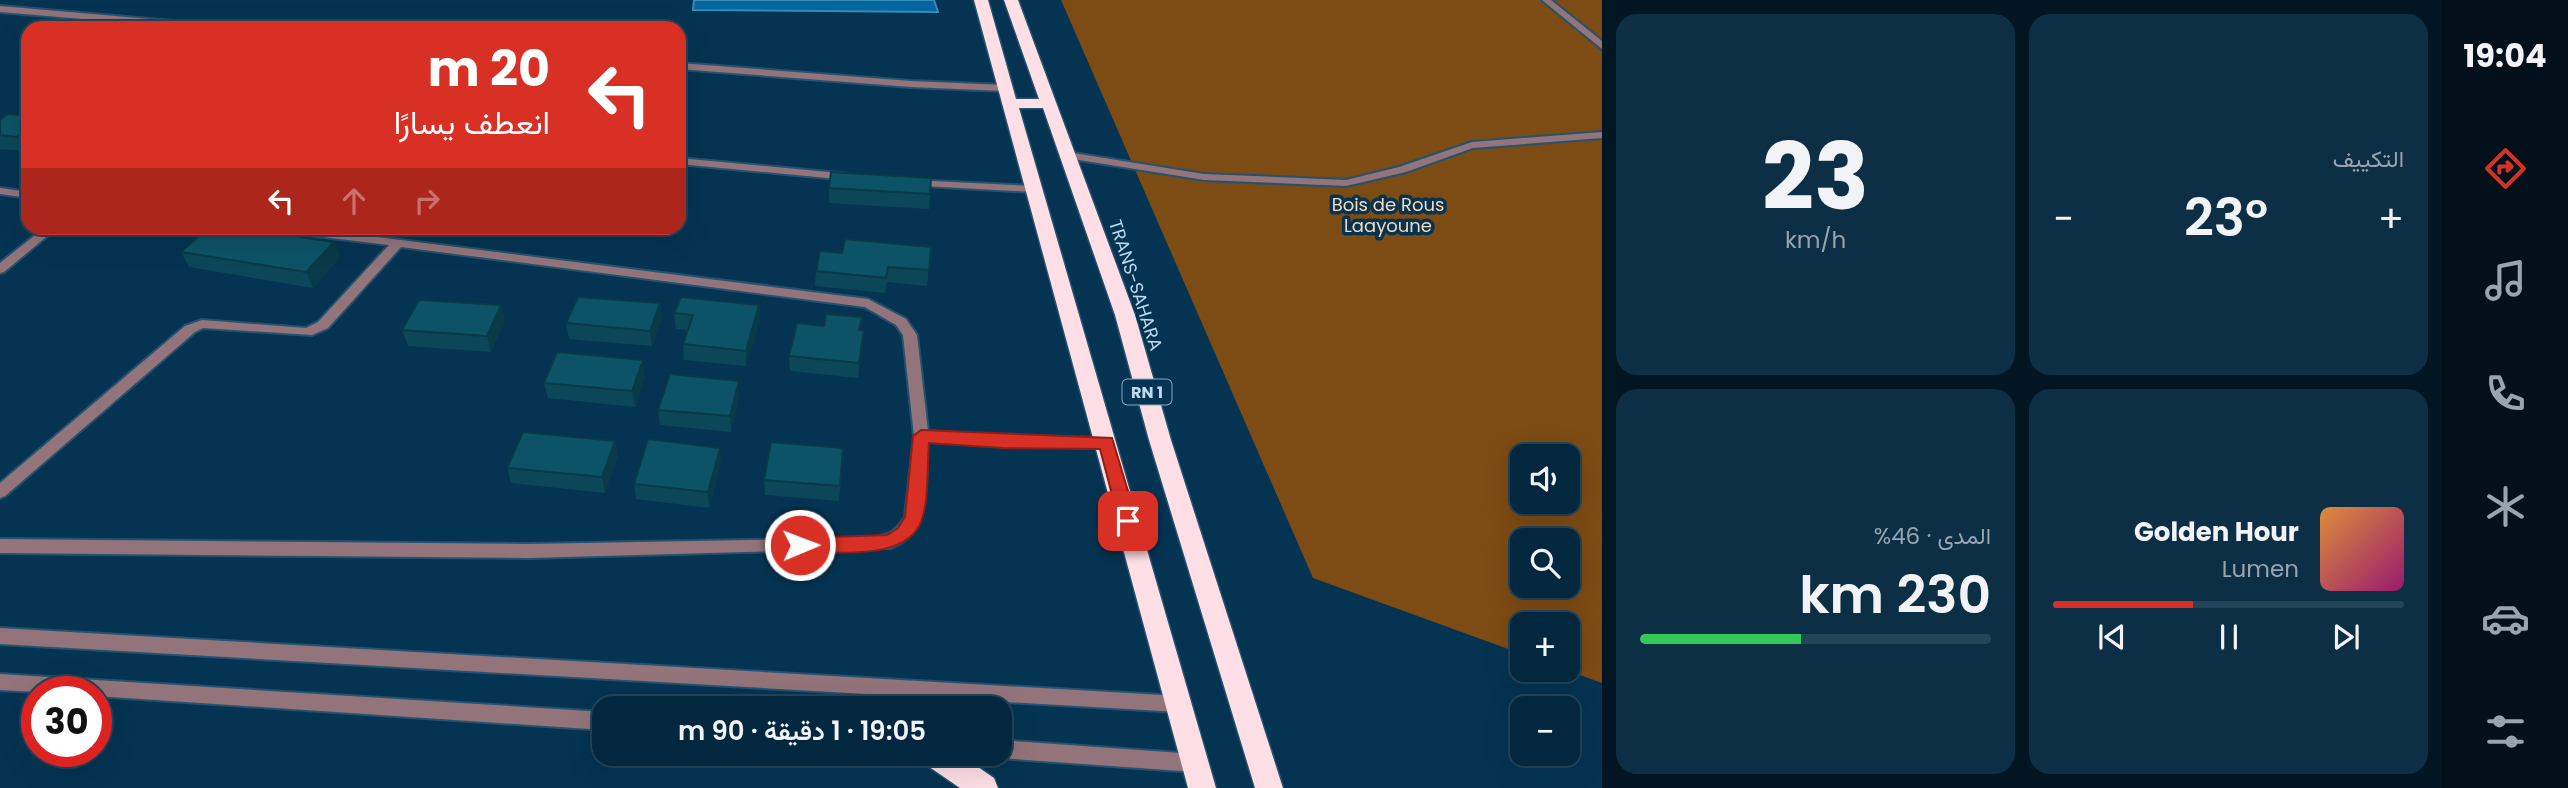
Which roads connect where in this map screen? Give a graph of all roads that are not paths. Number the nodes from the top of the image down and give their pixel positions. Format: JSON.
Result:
{"nodes":[{"id":1,"x":981,"y":0,"type":"edge"},
{"id":2,"x":1011,"y":0,"type":"edge"},
{"id":3,"x":1546,"y":0,"type":"edge"},
{"id":4,"x":0,"y":9,"type":"edge"},
{"id":5,"x":138,"y":21,"type":"edge"},
{"id":6,"x":1602,"y":46,"type":"edge"},
{"id":7,"x":686,"y":67,"type":"edge"},
{"id":8,"x":1041,"y":80,"type":"junction"},
{"id":9,"x":1005,"y":90,"type":"junction"},
{"id":10,"x":1048,"y":103,"type":"junction"},
{"id":11,"x":1602,"y":135,"type":"edge"},
{"id":12,"x":1067,"y":155,"type":"junction"},
{"id":13,"x":686,"y":162,"type":"edge"},
{"id":14,"x":857,"y":178,"type":"edge"},
{"id":15,"x":898,"y":181,"type":"edge"},
{"id":16,"x":1032,"y":189,"type":"junction"},
{"id":17,"x":0,"y":191,"type":"edge"},
{"id":18,"x":21,"y":194,"type":"edge"},
{"id":19,"x":42,"y":235,"type":"edge"},
{"id":20,"x":336,"y":235,"type":"edge"},
{"id":21,"x":398,"y":243,"type":"junction"},
{"id":22,"x":0,"y":269,"type":"edge"},
{"id":23,"x":921,"y":436,"type":"junction"},
{"id":24,"x":1107,"y":443,"type":"junction"},
{"id":25,"x":0,"y":492,"type":"edge"},
{"id":26,"x":0,"y":545,"type":"edge"},
{"id":27,"x":0,"y":636,"type":"edge"},
{"id":28,"x":0,"y":682,"type":"edge"},
{"id":29,"x":1179,"y":704,"type":"junction"},
{"id":30,"x":592,"y":720,"type":"edge"},
{"id":31,"x":1012,"y":750,"type":"edge"},
{"id":32,"x":1195,"y":763,"type":"junction"},
{"id":33,"x":952,"y":766,"type":"edge"},
{"id":34,"x":984,"y":788,"type":"edge"},
{"id":35,"x":1202,"y":788,"type":"edge"},
{"id":36,"x":1269,"y":788,"type":"edge"}],
"edges":[{"from":1,"to":9,"type":"highway","number":"RN 1"},
{"from":2,"to":8,"type":"highway","name":"TRANS-SAHARA","number":"RN 1"},
{"from":3,"to":6,"type":"street"},
{"from":4,"to":5,"type":"street"},
{"from":7,"to":9,"type":"street"},
{"from":8,"to":9,"type":"highway"},
{"from":8,"to":10,"type":"highway","name":"TRANS-SAHARA","number":"RN 1"},
{"from":9,"to":10,"type":"highway"},
{"from":9,"to":16,"type":"highway","number":"RN 1"},
{"from":10,"to":12,"type":"highway","name":"TRANS-SAHARA","number":"RN 1"},
{"from":11,"to":12,"type":"street"},
{"from":12,"to":36,"type":"highway","name":"TRANS-SAHARA","number":"RN 1"},
{"from":13,"to":14,"type":"street"},
{"from":15,"to":16,"type":"street"},
{"from":16,"to":24,"type":"highway","number":"RN 1"},
{"from":17,"to":18,"type":"street"},
{"from":19,"to":22,"type":"street"},
{"from":20,"to":21,"type":"street"},
{"from":21,"to":23,"type":"street"},
{"from":21,"to":25,"type":"street"},
{"from":23,"to":24,"type":"street"},
{"from":23,"to":26,"type":"street"},
{"from":24,"to":29,"type":"highway","number":"RN 1"},
{"from":27,"to":29,"type":"street"},
{"from":28,"to":30,"type":"street"},
{"from":29,"to":32,"type":"highway","number":"RN 1"},
{"from":31,"to":32,"type":"street"},
{"from":32,"to":35,"type":"highway","number":"RN 1"},
{"from":33,"to":34,"type":"highway"}]}
